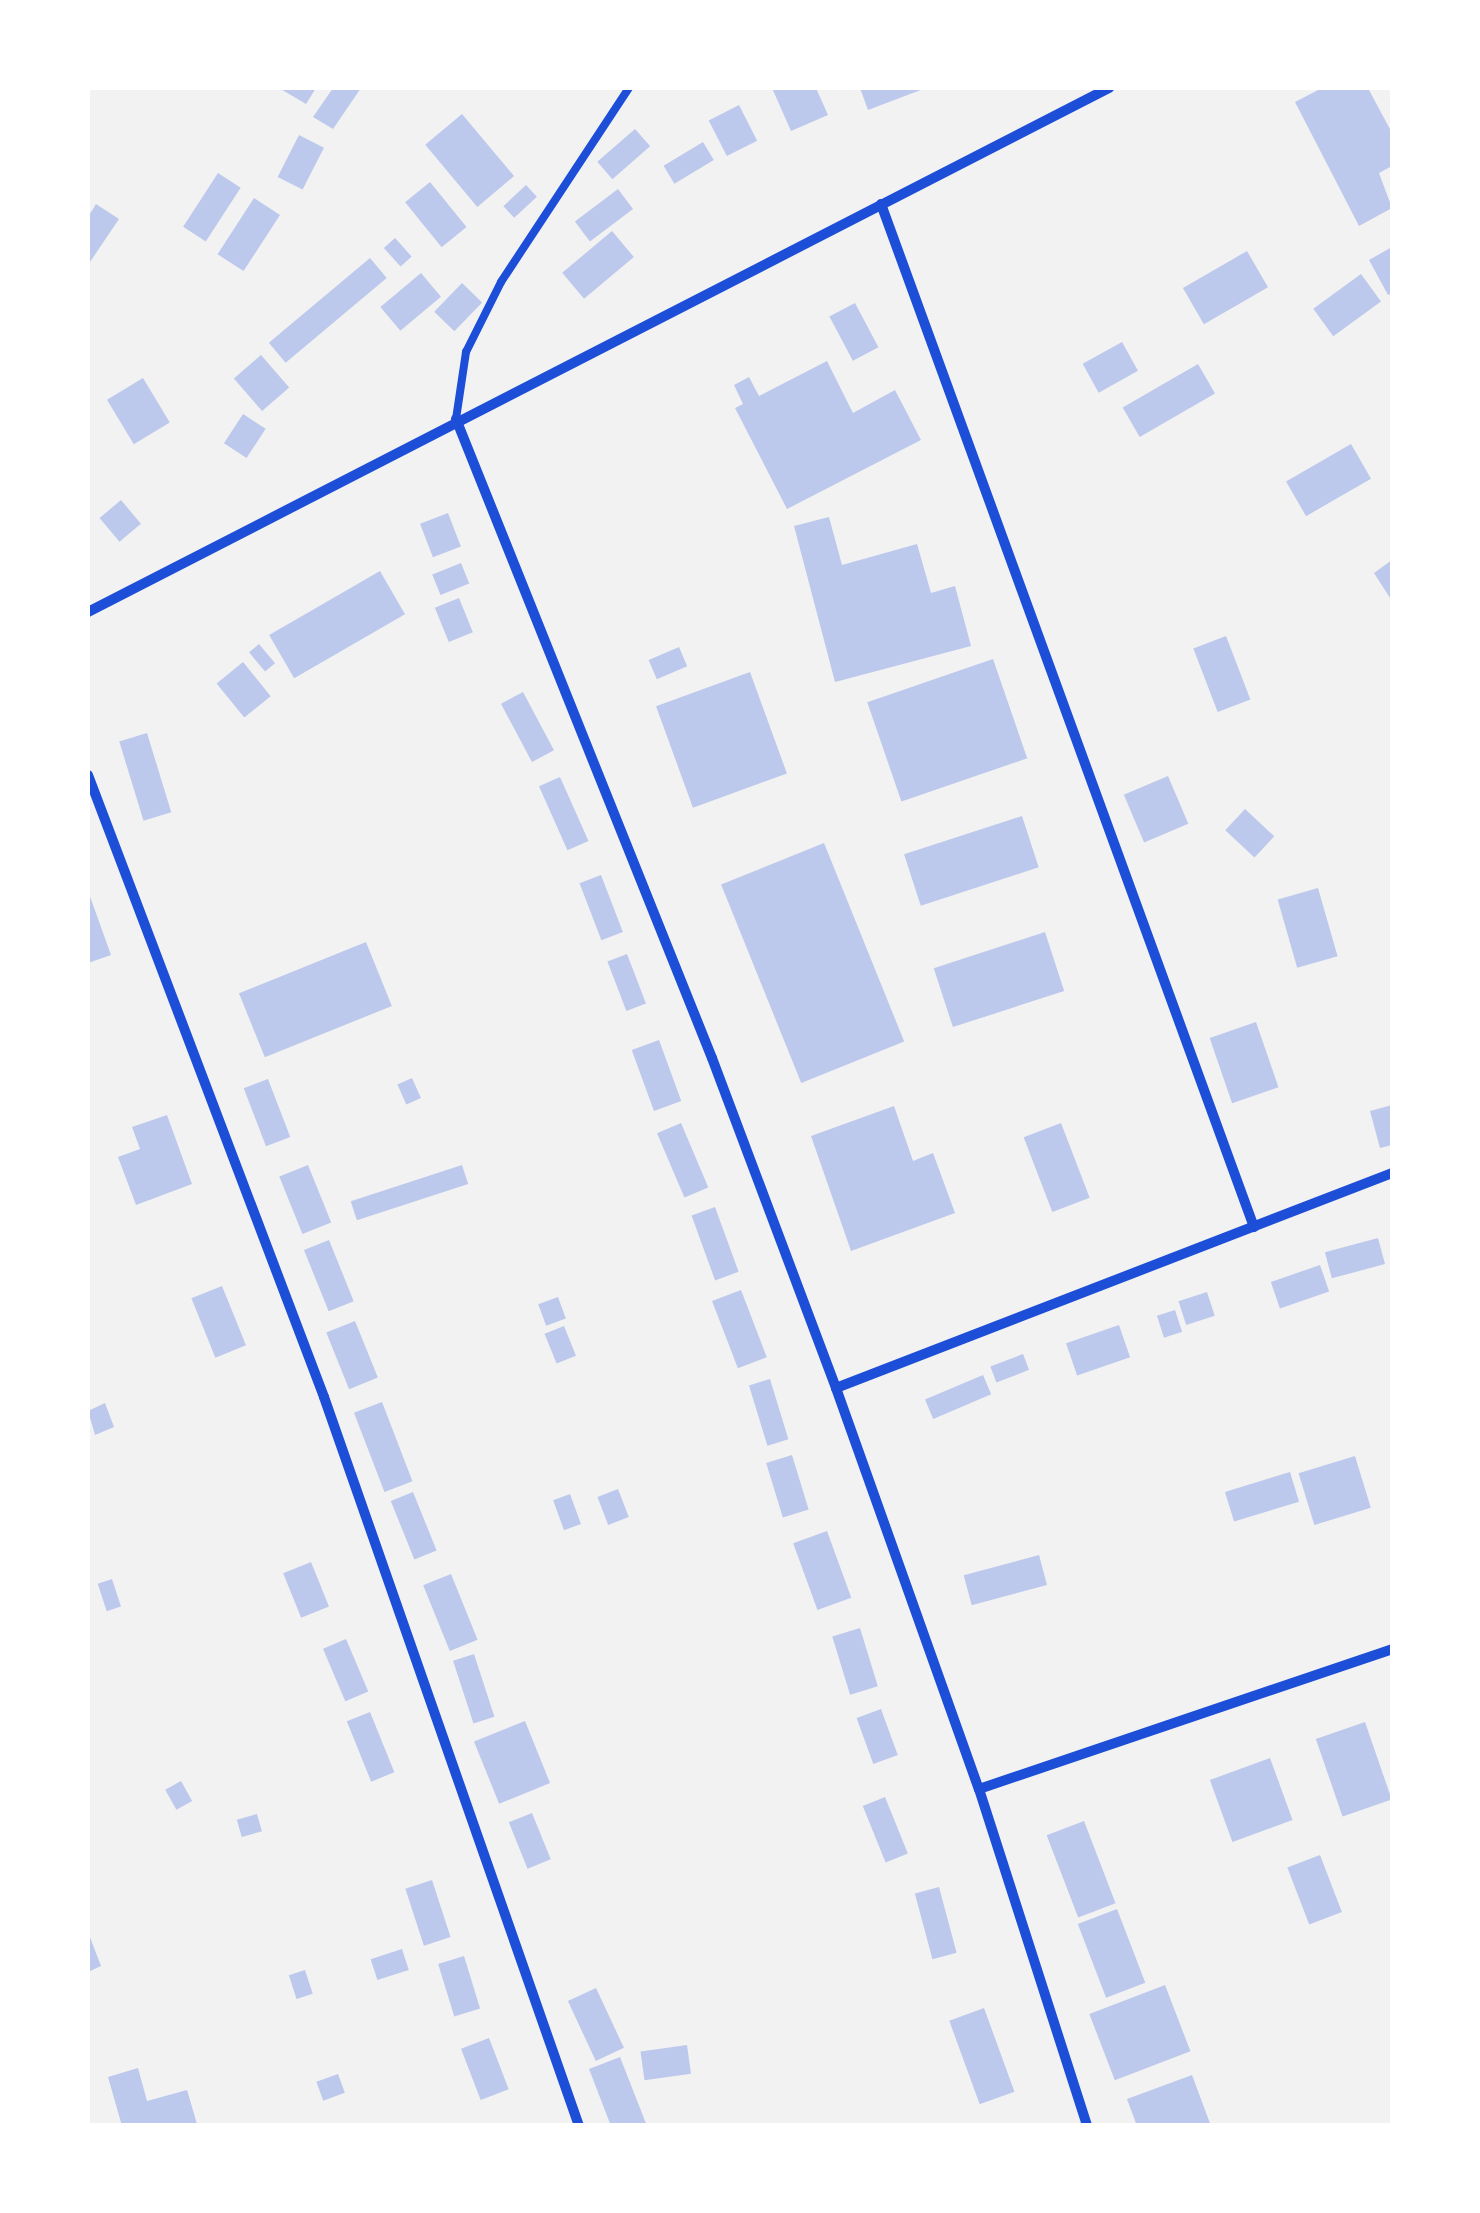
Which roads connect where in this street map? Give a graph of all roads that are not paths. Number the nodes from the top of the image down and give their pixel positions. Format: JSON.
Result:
{"nodes":[{"id":1,"x":630,"y":88,"type":"edge"},
{"id":2,"x":1103,"y":89,"type":"edge"},
{"id":3,"x":881,"y":204,"type":"junction"},
{"id":4,"x":456,"y":419,"type":"junction"},
{"id":5,"x":88,"y":612,"type":"edge"},
{"id":6,"x":88,"y":775,"type":"edge"},
{"id":7,"x":1392,"y":1173,"type":"edge"},
{"id":8,"x":1254,"y":1226,"type":"junction"},
{"id":9,"x":836,"y":1388,"type":"junction"},
{"id":10,"x":1392,"y":1649,"type":"edge"},
{"id":11,"x":979,"y":1789,"type":"junction"},
{"id":12,"x":578,"y":2126,"type":"edge"},
{"id":13,"x":1086,"y":2126,"type":"edge"}],
"edges":[{"from":1,"to":4,"type":"lane"},
{"from":2,"to":3,"type":"street"},
{"from":3,"to":4,"type":"street"},
{"from":3,"to":8,"type":"street"},
{"from":4,"to":5,"type":"street"},
{"from":4,"to":9,"type":"street"},
{"from":6,"to":12,"type":"street"},
{"from":7,"to":8,"type":"street"},
{"from":8,"to":9,"type":"street"},
{"from":9,"to":11,"type":"street"},
{"from":10,"to":11,"type":"street"},
{"from":11,"to":13,"type":"street"}]}
